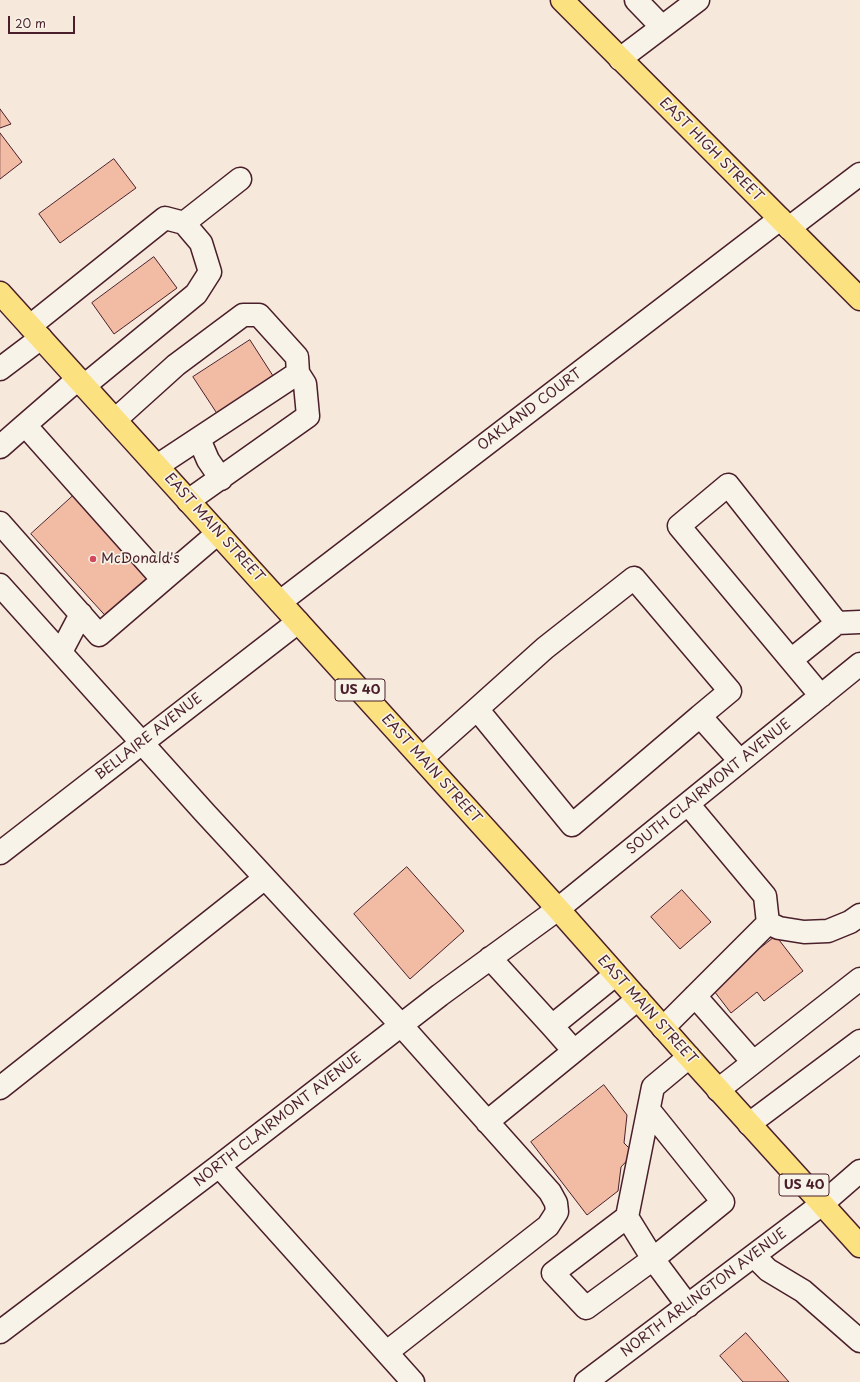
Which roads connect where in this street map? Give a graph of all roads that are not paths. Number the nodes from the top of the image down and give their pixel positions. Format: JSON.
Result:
{"nodes":[{"id":1,"x":562,"y":0,"type":"edge"},
{"id":2,"x":636,"y":0,"type":"edge"},
{"id":3,"x":698,"y":0,"type":"edge"},
{"id":4,"x":662,"y":27,"type":"junction"},
{"id":5,"x":620,"y":59,"type":"junction"},
{"id":6,"x":860,"y":174,"type":"edge"},
{"id":7,"x":240,"y":179,"type":"dead end"},
{"id":8,"x":184,"y":223,"type":"junction"},
{"id":9,"x":784,"y":223,"type":"junction"},
{"id":10,"x":0,"y":293,"type":"edge"},
{"id":11,"x":860,"y":299,"type":"edge"},
{"id":12,"x":35,"y":332,"type":"junction"},
{"id":13,"x":0,"y":369,"type":"edge"},
{"id":14,"x":298,"y":373,"type":"junction"},
{"id":15,"x":81,"y":382,"type":"junction"},
{"id":16,"x":116,"y":420,"type":"junction"},
{"id":17,"x":25,"y":425,"type":"junction"},
{"id":18,"x":199,"y":439,"type":"junction"},
{"id":19,"x":0,"y":447,"type":"edge"},
{"id":20,"x":157,"y":466,"type":"junction"},
{"id":21,"x":221,"y":479,"type":"junction"},
{"id":22,"x":188,"y":501,"type":"junction"},
{"id":23,"x":0,"y":523,"type":"edge"},
{"id":24,"x":218,"y":533,"type":"junction"},
{"id":25,"x":163,"y":580,"type":"junction"},
{"id":26,"x":0,"y":585,"type":"edge"},
{"id":27,"x":280,"y":602,"type":"junction"},
{"id":28,"x":81,"y":614,"type":"junction"},
{"id":29,"x":298,"y":622,"type":"junction"},
{"id":30,"x":860,"y":622,"type":"edge"},
{"id":31,"x":837,"y":623,"type":"junction"},
{"id":32,"x":61,"y":652,"type":"junction"},
{"id":33,"x":791,"y":660,"type":"junction"},
{"id":34,"x":860,"y":664,"type":"edge"},
{"id":35,"x":821,"y":696,"type":"junction"},
{"id":36,"x":477,"y":709,"type":"junction"},
{"id":37,"x":700,"y":716,"type":"junction"},
{"id":38,"x":142,"y":743,"type":"junction"},
{"id":39,"x":422,"y":758,"type":"junction"},
{"id":40,"x":740,"y":761,"type":"junction"},
{"id":41,"x":688,"y":804,"type":"junction"},
{"id":42,"x":0,"y":853,"type":"edge"},
{"id":43,"x":265,"y":878,"type":"junction"},
{"id":44,"x":558,"y":909,"type":"junction"},
{"id":45,"x":860,"y":915,"type":"edge"},
{"id":46,"x":768,"y":923,"type":"junction"},
{"id":47,"x":490,"y":958,"type":"junction"},
{"id":48,"x":615,"y":975,"type":"junction"},
{"id":49,"x":860,"y":979,"type":"edge"},
{"id":50,"x":695,"y":996,"type":"junction"},
{"id":51,"x":638,"y":999,"type":"junction"},
{"id":52,"x":401,"y":1025,"type":"junction"},
{"id":53,"x":552,"y":1026,"type":"junction"},
{"id":54,"x":663,"y":1028,"type":"junction"},
{"id":55,"x":860,"y":1041,"type":"edge"},
{"id":56,"x":574,"y":1051,"type":"junction"},
{"id":57,"x":688,"y":1058,"type":"junction"},
{"id":58,"x":753,"y":1062,"type":"junction"},
{"id":59,"x":0,"y":1088,"type":"edge"},
{"id":60,"x":718,"y":1090,"type":"junction"},
{"id":61,"x":649,"y":1110,"type":"junction"},
{"id":62,"x":487,"y":1122,"type":"junction"},
{"id":63,"x":749,"y":1124,"type":"junction"},
{"id":64,"x":219,"y":1166,"type":"junction"},
{"id":65,"x":860,"y":1171,"type":"edge"},
{"id":66,"x":822,"y":1204,"type":"junction"},
{"id":67,"x":627,"y":1217,"type":"junction"},
{"id":68,"x":860,"y":1246,"type":"edge"},
{"id":69,"x":754,"y":1256,"type":"junction"},
{"id":70,"x":653,"y":1259,"type":"junction"},
{"id":71,"x":688,"y":1306,"type":"junction"},
{"id":72,"x":0,"y":1332,"type":"edge"},
{"id":73,"x":860,"y":1340,"type":"edge"},
{"id":74,"x":387,"y":1352,"type":"junction"},
{"id":75,"x":413,"y":1382,"type":"edge"},
{"id":76,"x":586,"y":1382,"type":"edge"}],
"edges":[{"from":1,"to":5,"type":"main road","name":"EAST HIGH STREET"},
{"from":2,"to":4,"type":"street"},
{"from":3,"to":4,"type":"street"},
{"from":4,"to":5,"type":"street"},
{"from":5,"to":9,"type":"main road","name":"EAST HIGH STREET"},
{"from":6,"to":9,"type":"street","name":"OAKLAND COURT"},
{"from":7,"to":8,"type":"street"},
{"from":8,"to":12,"type":"street"},
{"from":8,"to":15,"type":"street"},
{"from":9,"to":11,"type":"main road","name":"EAST HIGH STREET"},
{"from":9,"to":27,"type":"street","name":"OAKLAND COURT"},
{"from":10,"to":12,"type":"main road","name":"EAST MAIN STREET","number":"US 40"},
{"from":12,"to":13,"type":"street"},
{"from":12,"to":15,"type":"main road","name":"EAST MAIN STREET","number":"US 40"},
{"from":14,"to":16,"type":"street"},
{"from":14,"to":18,"type":"street"},
{"from":14,"to":21,"type":"street"},
{"from":15,"to":16,"type":"main road","name":"EAST MAIN STREET","number":"US 40"},
{"from":15,"to":17,"type":"street"},
{"from":16,"to":20,"type":"main road","name":"EAST MAIN STREET","number":"US 40"},
{"from":17,"to":19,"type":"street"},
{"from":17,"to":25,"type":"street"},
{"from":18,"to":20,"type":"street"},
{"from":18,"to":21,"type":"street"},
{"from":20,"to":22,"type":"main road","name":"EAST MAIN STREET","number":"US 40"},
{"from":21,"to":22,"type":"street"},
{"from":22,"to":24,"type":"main road","name":"EAST MAIN STREET","number":"US 40"},
{"from":23,"to":28,"type":"street"},
{"from":24,"to":25,"type":"street"},
{"from":24,"to":27,"type":"main road","name":"EAST MAIN STREET","number":"US 40"},
{"from":25,"to":28,"type":"street"},
{"from":26,"to":32,"type":"street"},
{"from":27,"to":29,"type":"main road","name":"EAST MAIN STREET","number":"US 40"},
{"from":28,"to":32,"type":"street"},
{"from":29,"to":38,"type":"street","name":"BELLAIRE AVENUE"},
{"from":29,"to":39,"type":"main road","name":"EAST MAIN STREET","number":"US 40"},
{"from":30,"to":31,"type":"street"},
{"from":31,"to":33,"type":"street"},
{"from":31,"to":33,"type":"street"},
{"from":32,"to":38,"type":"street"},
{"from":33,"to":35,"type":"street"},
{"from":34,"to":35,"type":"street","name":"SOUTH CLAIRMONT AVENUE"},
{"from":35,"to":40,"type":"street","name":"SOUTH CLAIRMONT AVENUE"},
{"from":36,"to":37,"type":"street"},
{"from":36,"to":37,"type":"street"},
{"from":36,"to":39,"type":"street"},
{"from":37,"to":40,"type":"street"},
{"from":38,"to":42,"type":"street","name":"BELLAIRE AVENUE"},
{"from":38,"to":43,"type":"street"},
{"from":39,"to":44,"type":"main road","name":"EAST MAIN STREET","number":"US 40"},
{"from":40,"to":41,"type":"street","name":"SOUTH CLAIRMONT AVENUE"},
{"from":41,"to":44,"type":"street","name":"SOUTH CLAIRMONT AVENUE"},
{"from":41,"to":46,"type":"street"},
{"from":43,"to":52,"type":"street"},
{"from":43,"to":59,"type":"street"},
{"from":44,"to":47,"type":"street","name":"NORTH CLAIRMONT AVENUE"},
{"from":44,"to":48,"type":"main road","name":"EAST MAIN STREET","number":"US 40"},
{"from":45,"to":46,"type":"street"},
{"from":46,"to":50,"type":"street"},
{"from":47,"to":52,"type":"street","name":"NORTH CLAIRMONT AVENUE"},
{"from":47,"to":53,"type":"street"},
{"from":48,"to":51,"type":"main road","name":"EAST MAIN STREET","number":"US 40"},
{"from":48,"to":53,"type":"street"},
{"from":49,"to":58,"type":"street"},
{"from":50,"to":54,"type":"street"},
{"from":50,"to":58,"type":"street"},
{"from":51,"to":54,"type":"main road","name":"EAST MAIN STREET","number":"US 40"},
{"from":51,"to":56,"type":"street"},
{"from":52,"to":62,"type":"street"},
{"from":52,"to":64,"type":"street","name":"NORTH CLAIRMONT AVENUE"},
{"from":53,"to":56,"type":"street"},
{"from":54,"to":57,"type":"main road","name":"EAST MAIN STREET","number":"US 40"},
{"from":55,"to":63,"type":"street"},
{"from":56,"to":62,"type":"street"},
{"from":57,"to":60,"type":"main road","name":"EAST MAIN STREET","number":"US 40"},
{"from":57,"to":61,"type":"street"},
{"from":58,"to":60,"type":"street"},
{"from":60,"to":63,"type":"main road","name":"EAST MAIN STREET","number":"US 40"},
{"from":61,"to":67,"type":"street"},
{"from":61,"to":70,"type":"street"},
{"from":62,"to":74,"type":"street"},
{"from":63,"to":66,"type":"main road","name":"EAST MAIN STREET","number":"US 40"},
{"from":64,"to":72,"type":"street","name":"NORTH CLAIRMONT AVENUE"},
{"from":64,"to":74,"type":"street"},
{"from":65,"to":66,"type":"street","name":"NORTH ARLINGTON AVENUE"},
{"from":66,"to":68,"type":"main road","name":"EAST MAIN STREET","number":"US 40"},
{"from":66,"to":69,"type":"street","name":"NORTH ARLINGTON AVENUE"},
{"from":67,"to":70,"type":"street"},
{"from":67,"to":70,"type":"street"},
{"from":69,"to":71,"type":"street","name":"NORTH ARLINGTON AVENUE"},
{"from":69,"to":73,"type":"street"},
{"from":70,"to":71,"type":"street"},
{"from":71,"to":76,"type":"street","name":"NORTH ARLINGTON AVENUE"},
{"from":74,"to":75,"type":"street"}]}
